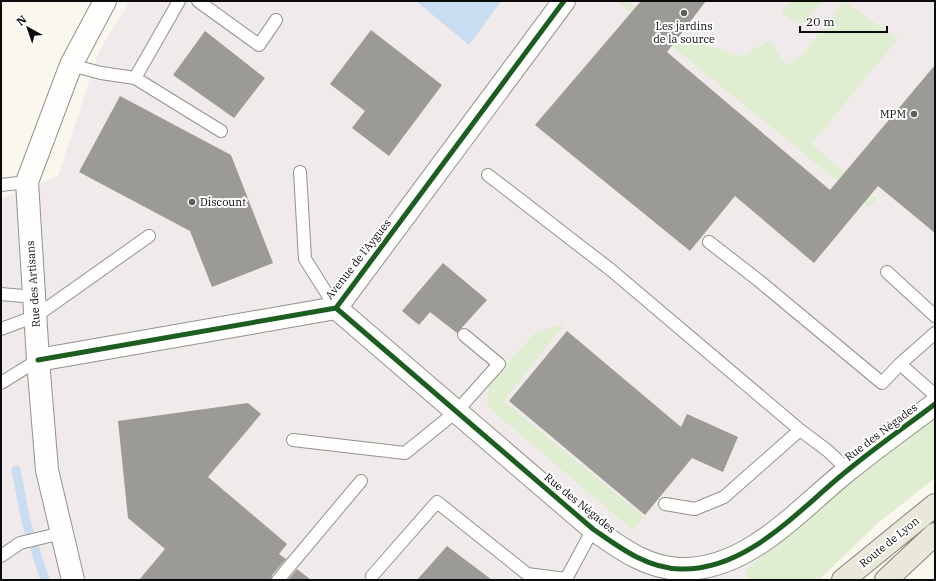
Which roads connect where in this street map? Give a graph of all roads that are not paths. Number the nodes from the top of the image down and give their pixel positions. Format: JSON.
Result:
{"nodes":[{"id":1,"x":105,"y":1,"type":"edge"},
{"id":2,"x":179,"y":1,"type":"edge"},
{"id":3,"x":198,"y":1,"type":"edge"},
{"id":4,"x":564,"y":1,"type":"edge"},
{"id":5,"x":276,"y":20,"type":"dead end"},
{"id":6,"x":71,"y":65,"type":"junction"},
{"id":7,"x":135,"y":78,"type":"junction"},
{"id":8,"x":222,"y":131,"type":"dead end"},
{"id":9,"x":300,"y":172,"type":"dead end"},
{"id":10,"x":488,"y":175,"type":"dead end"},
{"id":11,"x":27,"y":182,"type":"junction"},
{"id":12,"x":1,"y":185,"type":"edge"},
{"id":13,"x":149,"y":236,"type":"dead end"},
{"id":14,"x":709,"y":242,"type":"dead end"},
{"id":15,"x":887,"y":272,"type":"dead end"},
{"id":16,"x":1,"y":294,"type":"edge"},
{"id":17,"x":35,"y":307,"type":"junction"},
{"id":18,"x":336,"y":308,"type":"junction"},
{"id":19,"x":935,"y":316,"type":"edge"},
{"id":20,"x":1,"y":329,"type":"edge"},
{"id":21,"x":935,"y":332,"type":"edge"},
{"id":22,"x":464,"y":335,"type":"dead end"},
{"id":23,"x":38,"y":360,"type":"junction"},
{"id":24,"x":900,"y":364,"type":"junction"},
{"id":25,"x":1,"y":383,"type":"edge"},
{"id":26,"x":935,"y":395,"type":"edge"},
{"id":27,"x":935,"y":404,"type":"edge"},
{"id":28,"x":457,"y":411,"type":"junction"},
{"id":29,"x":800,"y":430,"type":"junction"},
{"id":30,"x":293,"y":440,"type":"dead end"},
{"id":31,"x":848,"y":470,"type":"junction"},
{"id":32,"x":361,"y":481,"type":"dead end"},
{"id":33,"x":665,"y":504,"type":"dead end"},
{"id":34,"x":935,"y":505,"type":"edge"},
{"id":35,"x":593,"y":529,"type":"junction"},
{"id":36,"x":62,"y":533,"type":"junction"},
{"id":37,"x":935,"y":534,"type":"edge"},
{"id":38,"x":1,"y":556,"type":"edge"},
{"id":39,"x":372,"y":576,"type":"dead end"},
{"id":40,"x":73,"y":580,"type":"edge"},
{"id":41,"x":278,"y":580,"type":"edge"},
{"id":42,"x":566,"y":580,"type":"edge"},
{"id":43,"x":843,"y":580,"type":"edge"},
{"id":44,"x":886,"y":580,"type":"edge"}],
"edges":[{"from":1,"to":6,"type":"street","name":"Rue des Artisans"},
{"from":2,"to":7,"type":"lane"},
{"from":3,"to":5,"type":"lane"},
{"from":4,"to":18,"type":"street","name":"Avenue de l'Aygues"},
{"from":6,"to":7,"type":"lane"},
{"from":6,"to":11,"type":"street","name":"Rue des Artisans"},
{"from":7,"to":8,"type":"lane"},
{"from":9,"to":18,"type":"lane"},
{"from":10,"to":29,"type":"lane"},
{"from":11,"to":12,"type":"lane"},
{"from":11,"to":17,"type":"street","name":"Rue des Artisans"},
{"from":13,"to":17,"type":"lane"},
{"from":14,"to":24,"type":"lane"},
{"from":15,"to":19,"type":"lane"},
{"from":16,"to":17,"type":"lane"},
{"from":17,"to":20,"type":"lane"},
{"from":17,"to":23,"type":"street","name":"Rue des Artisans"},
{"from":18,"to":23,"type":"street","name":"Avenue de l'Aygues"},
{"from":18,"to":28,"type":"street","name":"Rue des Négades"},
{"from":21,"to":24,"type":"lane"},
{"from":22,"to":28,"type":"lane"},
{"from":23,"to":25,"type":"lane"},
{"from":23,"to":36,"type":"street","name":"Rue des Artisans"},
{"from":24,"to":26,"type":"lane"},
{"from":27,"to":31,"type":"street","name":"Rue des Négades"},
{"from":28,"to":30,"type":"lane"},
{"from":28,"to":35,"type":"street","name":"Rue des Négades"},
{"from":29,"to":31,"type":"lane"},
{"from":29,"to":33,"type":"lane"},
{"from":31,"to":35,"type":"street","name":"Rue des Négades"},
{"from":32,"to":41,"type":"lane"},
{"from":34,"to":43,"type":"main road","name":"Route de Lyon"},
{"from":35,"to":42,"type":"lane"},
{"from":36,"to":38,"type":"lane"},
{"from":36,"to":40,"type":"street","name":"Rue des Artisans"},
{"from":37,"to":44,"type":"main road"},
{"from":39,"to":42,"type":"lane"}]}
